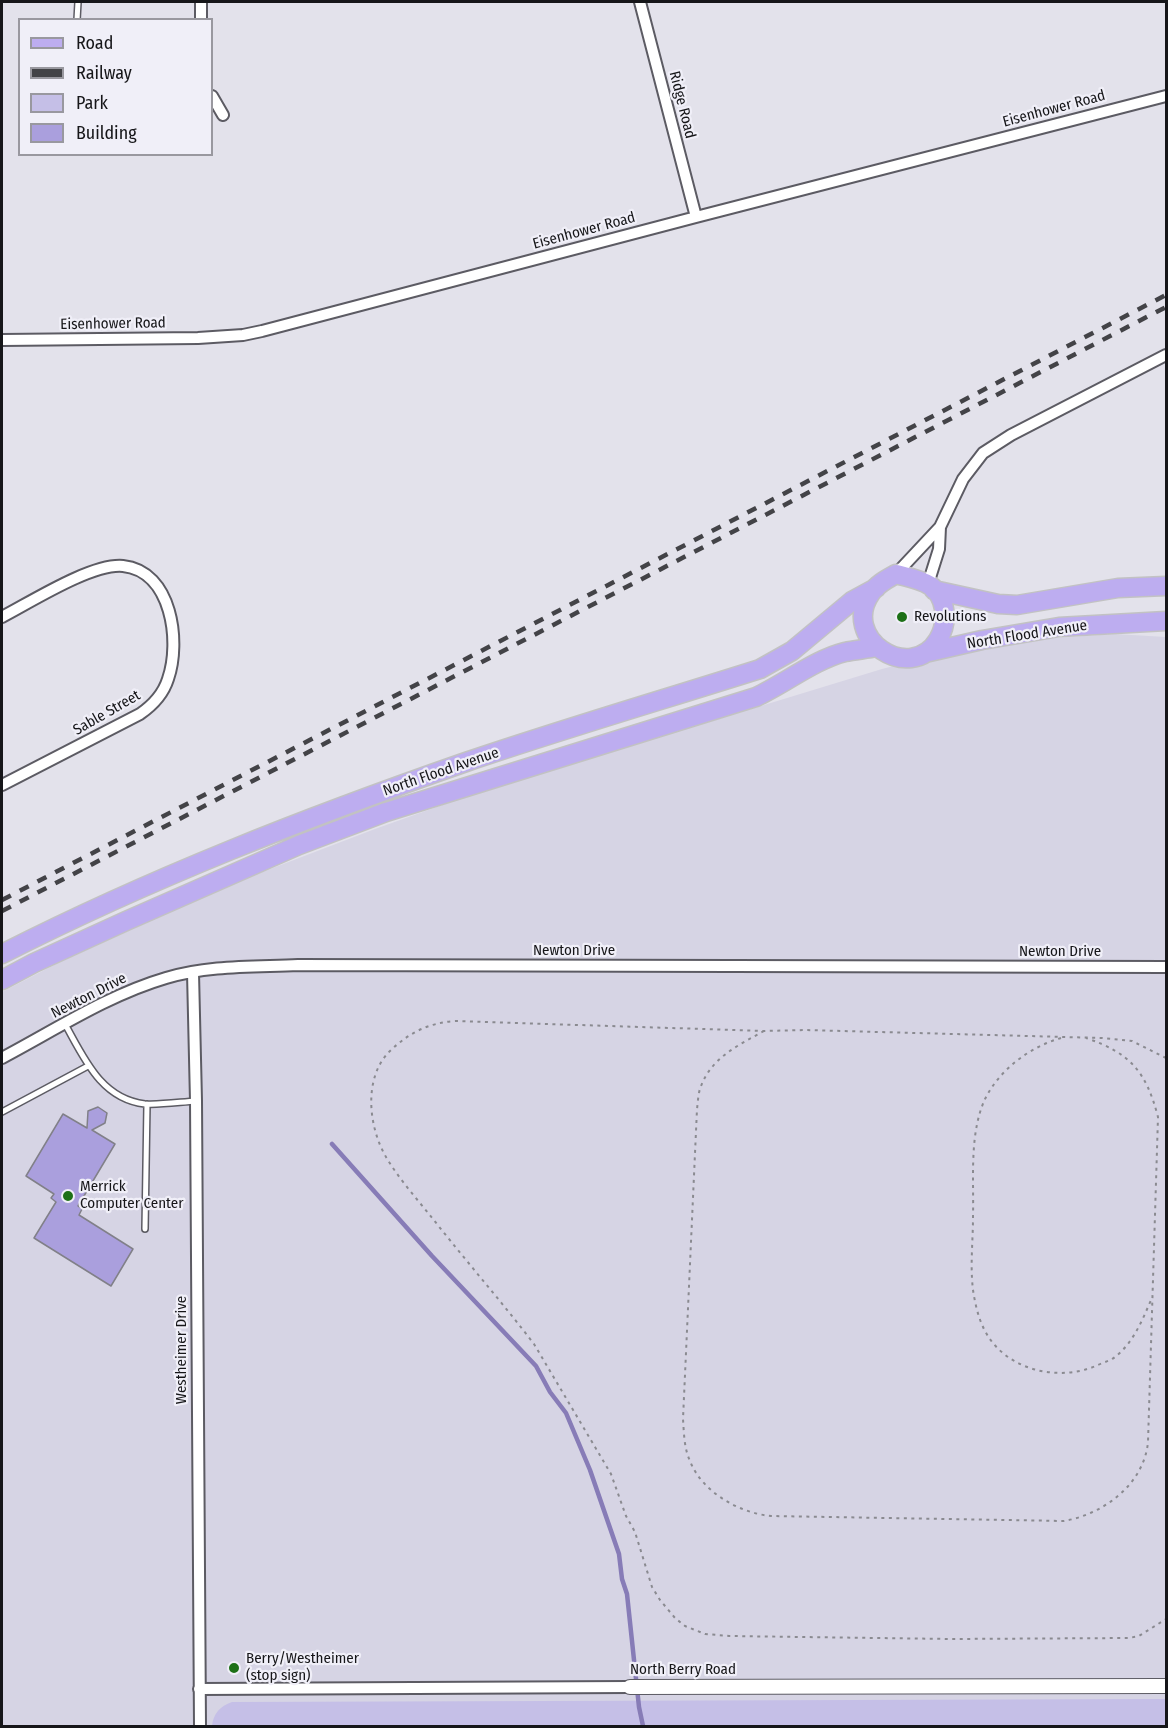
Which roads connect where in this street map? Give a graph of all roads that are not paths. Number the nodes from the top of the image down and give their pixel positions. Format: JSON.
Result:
{"nodes":[{"id":1,"x":78,"y":2,"type":"edge"},
{"id":2,"x":201,"y":2,"type":"edge"},
{"id":3,"x":640,"y":2,"type":"edge"},
{"id":4,"x":77,"y":18,"type":"edge"},
{"id":5,"x":201,"y":18,"type":"edge"},
{"id":6,"x":1167,"y":96,"type":"edge"},
{"id":7,"x":213,"y":98,"type":"edge"},
{"id":8,"x":223,"y":115,"type":"dead end"},
{"id":9,"x":696,"y":217,"type":"junction"},
{"id":10,"x":2,"y":340,"type":"edge"},
{"id":11,"x":1167,"y":355,"type":"edge"},
{"id":12,"x":940,"y":527,"type":"junction"},
{"id":13,"x":896,"y":574,"type":"junction"},
{"id":14,"x":1167,"y":586,"type":"edge"},
{"id":15,"x":931,"y":587,"type":"junction"},
{"id":16,"x":876,"y":588,"type":"junction"},
{"id":17,"x":2,"y":617,"type":"edge"},
{"id":18,"x":1167,"y":621,"type":"edge"},
{"id":19,"x":878,"y":647,"type":"junction"},
{"id":20,"x":924,"y":653,"type":"junction"},
{"id":21,"x":3,"y":782,"type":"edge"},
{"id":22,"x":2,"y":954,"type":"edge"},
{"id":23,"x":1167,"y":967,"type":"edge"},
{"id":24,"x":193,"y":972,"type":"junction"},
{"id":25,"x":2,"y":980,"type":"edge"},
{"id":26,"x":65,"y":1024,"type":"junction"},
{"id":27,"x":2,"y":1058,"type":"edge"},
{"id":28,"x":88,"y":1066,"type":"junction"},
{"id":29,"x":196,"y":1101,"type":"junction"},
{"id":30,"x":147,"y":1104,"type":"junction"},
{"id":31,"x":2,"y":1112,"type":"edge"},
{"id":32,"x":145,"y":1229,"type":"dead end"},
{"id":33,"x":1167,"y":1686,"type":"edge"},
{"id":34,"x":630,"y":1687,"type":"joint"},
{"id":35,"x":199,"y":1689,"type":"junction"},
{"id":36,"x":200,"y":1726,"type":"edge"}],
"edges":[{"from":1,"to":4,"type":"lane"},
{"from":2,"to":5,"type":"street"},
{"from":3,"to":9,"type":"street","name":"Ridge Road"},
{"from":6,"to":9,"type":"street","name":"Eisenhower Road"},
{"from":7,"to":8,"type":"street"},
{"from":9,"to":10,"type":"street","name":"Eisenhower Road"},
{"from":11,"to":12,"type":"street"},
{"from":12,"to":13,"type":"street"},
{"from":12,"to":15,"type":"street"},
{"from":13,"to":15,"type":"main road"},
{"from":13,"to":16,"type":"main road"},
{"from":14,"to":15,"type":"main road","name":"North Flood Avenue"},
{"from":15,"to":20,"type":"main road"},
{"from":16,"to":19,"type":"main road"},
{"from":16,"to":22,"type":"main road","name":"North Flood Avenue"},
{"from":17,"to":21,"type":"street","name":"Sable Street"},
{"from":18,"to":20,"type":"main road","name":"North Flood Avenue"},
{"from":19,"to":20,"type":"main road"},
{"from":19,"to":25,"type":"main road","name":"North Flood Avenue"},
{"from":23,"to":24,"type":"street","name":"Newton Drive"},
{"from":24,"to":26,"type":"street","name":"Newton Drive"},
{"from":24,"to":29,"type":"street","name":"Westheimer Drive"},
{"from":26,"to":27,"type":"street","name":"Newton Drive"},
{"from":26,"to":28,"type":"lane"},
{"from":28,"to":30,"type":"lane"},
{"from":28,"to":31,"type":"lane"},
{"from":29,"to":30,"type":"lane"},
{"from":29,"to":35,"type":"street","name":"Westheimer Drive"},
{"from":30,"to":32,"type":"lane"},
{"from":33,"to":34,"type":"street","name":"North Berry Road"},
{"from":34,"to":35,"type":"street","name":"North Berry Road"},
{"from":35,"to":36,"type":"street","name":"Westheimer Drive"}]}
